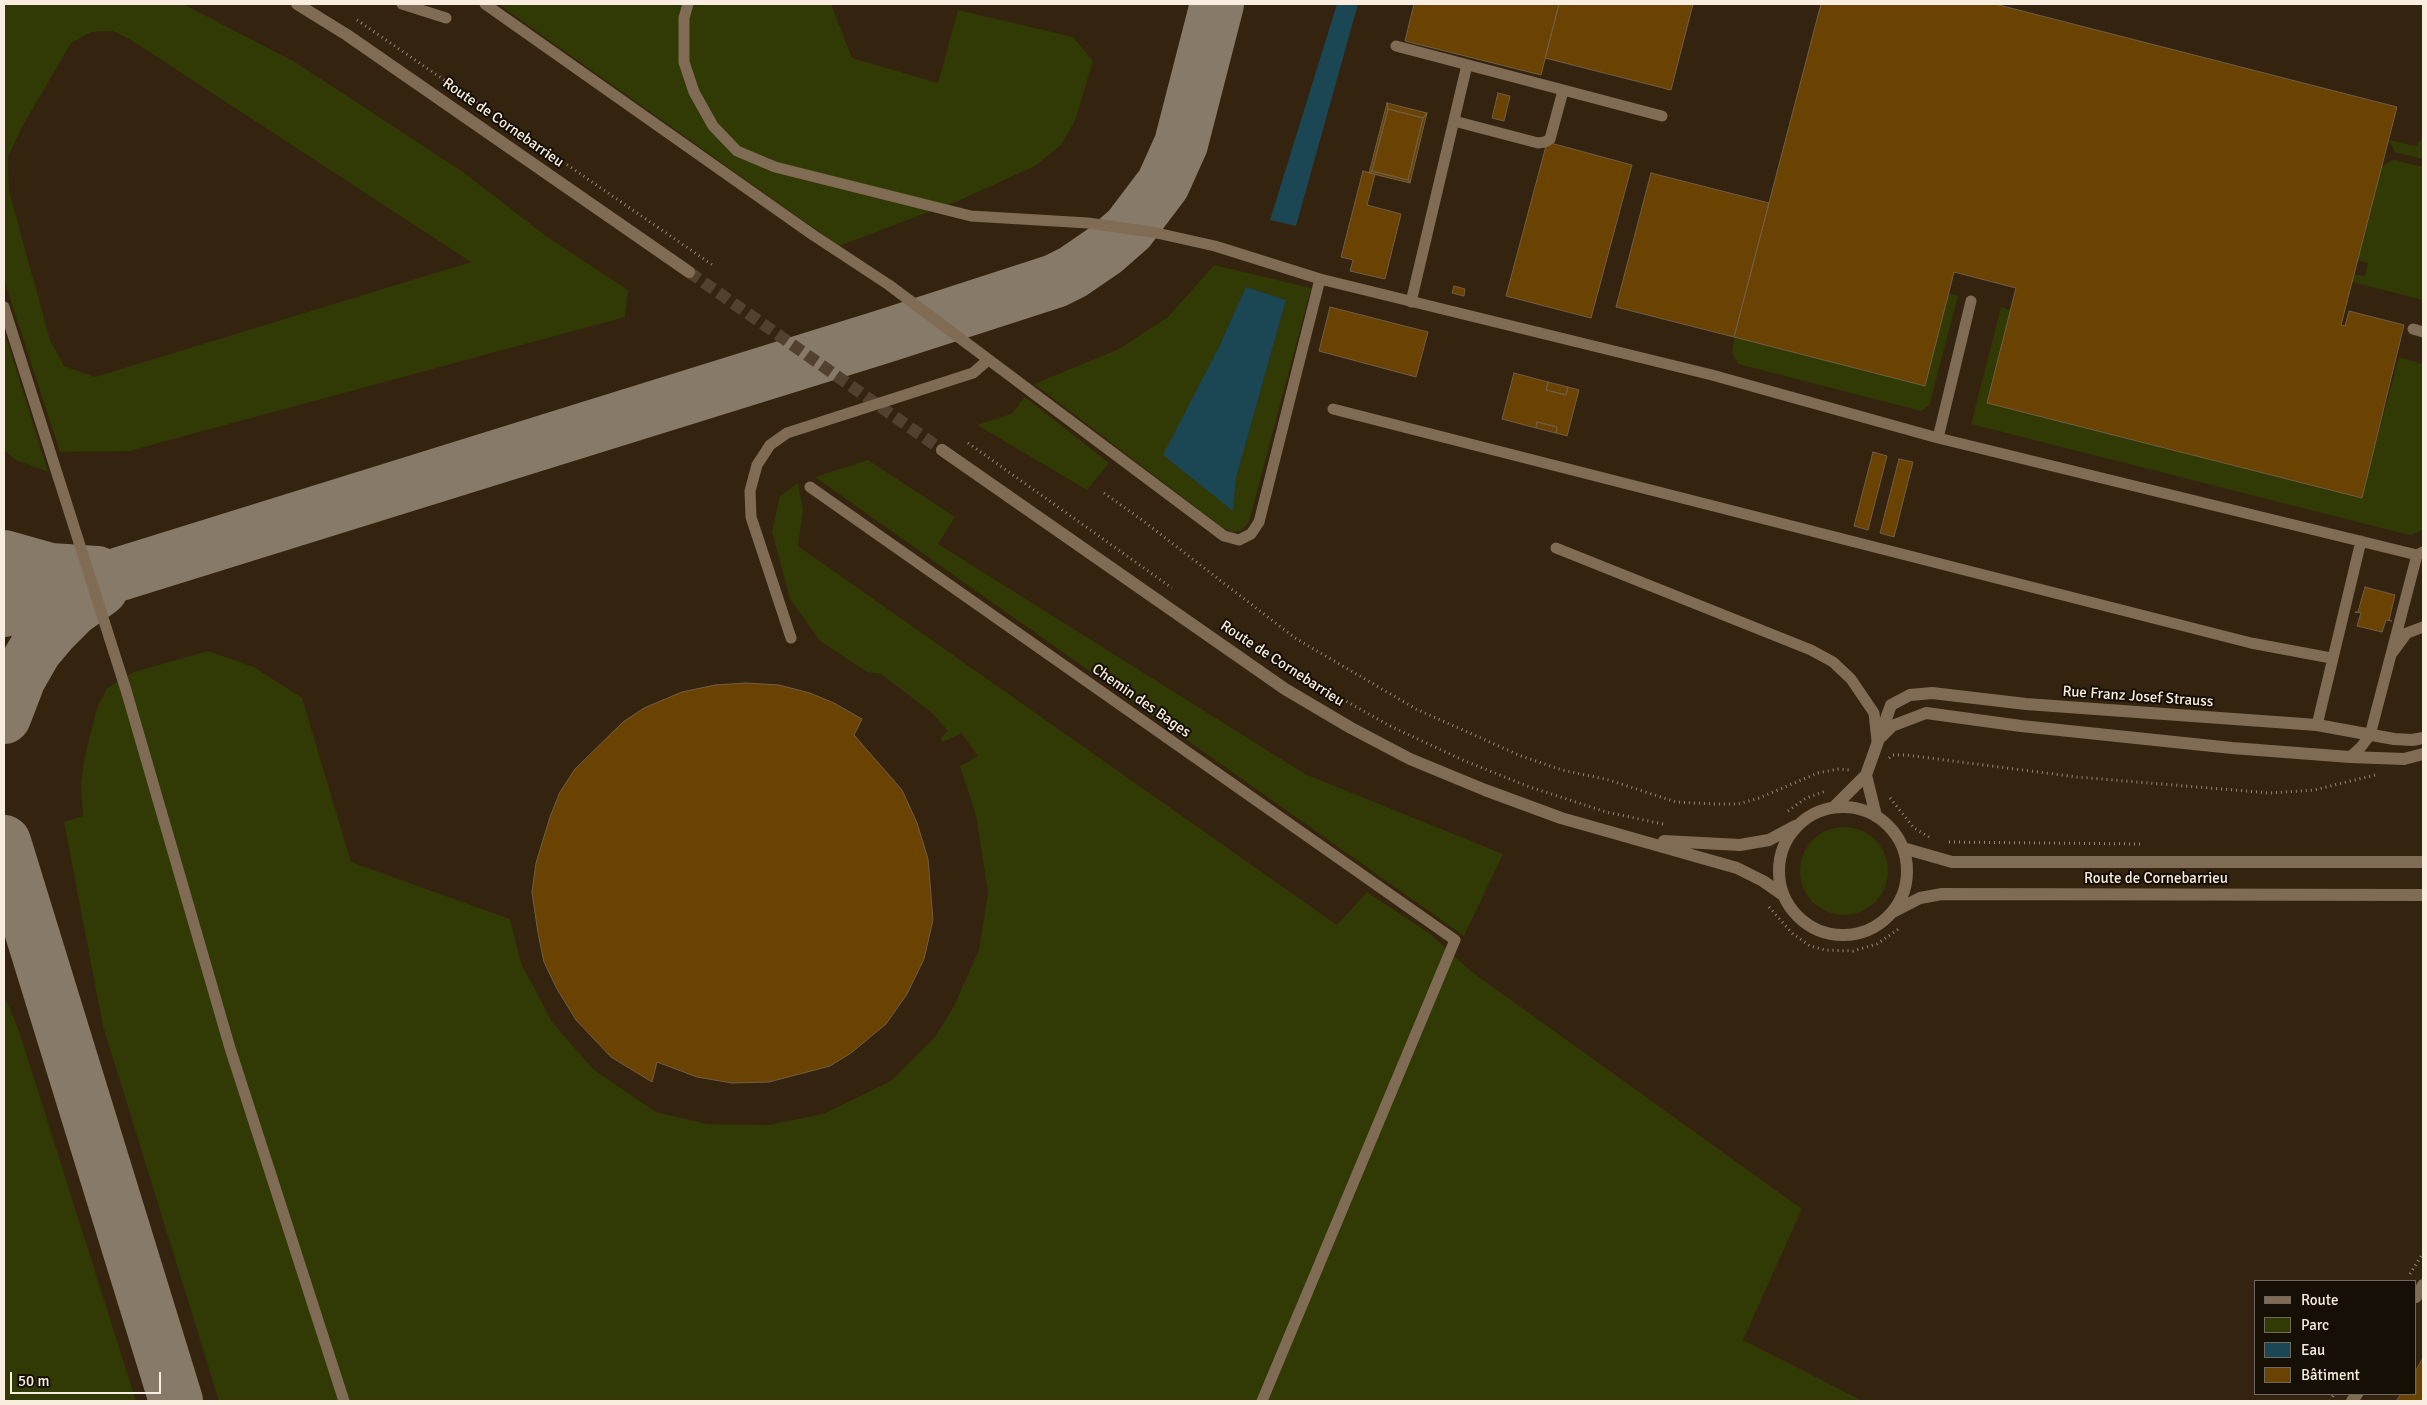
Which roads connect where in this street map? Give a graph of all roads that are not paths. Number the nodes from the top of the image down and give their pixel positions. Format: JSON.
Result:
{"nodes":[{"id":1,"x":297,"y":4,"type":"edge"},
{"id":2,"x":402,"y":4,"type":"edge"},
{"id":3,"x":485,"y":4,"type":"edge"},
{"id":4,"x":688,"y":4,"type":"edge"},
{"id":5,"x":446,"y":18,"type":"dead end"},
{"id":6,"x":1396,"y":46,"type":"dead end"},
{"id":7,"x":1467,"y":65,"type":"junction"},
{"id":8,"x":1563,"y":91,"type":"junction"},
{"id":9,"x":1662,"y":116,"type":"dead end"},
{"id":10,"x":1454,"y":121,"type":"junction"},
{"id":11,"x":690,"y":272,"type":"tunnel mouth"},
{"id":12,"x":1320,"y":279,"type":"junction"},
{"id":13,"x":1971,"y":301,"type":"dead end"},
{"id":14,"x":1411,"y":302,"type":"junction"},
{"id":15,"x":4,"y":307,"type":"edge"},
{"id":16,"x":988,"y":360,"type":"junction"},
{"id":17,"x":1333,"y":409,"type":"dead end"},
{"id":18,"x":1938,"y":438,"type":"junction"},
{"id":19,"x":942,"y":450,"type":"tunnel mouth"},
{"id":20,"x":810,"y":487,"type":"dead end"},
{"id":21,"x":2360,"y":540,"type":"junction"},
{"id":22,"x":1556,"y":548,"type":"dead end"},
{"id":23,"x":2420,"y":554,"type":"edge"},
{"id":24,"x":2423,"y":627,"type":"edge"},
{"id":25,"x":791,"y":638,"type":"dead end"},
{"id":26,"x":2331,"y":658,"type":"junction"},
{"id":27,"x":2389,"y":658,"type":"junction"},
{"id":28,"x":2317,"y":725,"type":"junction"},
{"id":29,"x":2370,"y":735,"type":"junction"},
{"id":30,"x":2423,"y":738,"type":"edge"},
{"id":31,"x":1877,"y":741,"type":"junction"},
{"id":32,"x":2423,"y":754,"type":"edge"},
{"id":33,"x":2350,"y":757,"type":"junction"},
{"id":34,"x":1866,"y":774,"type":"junction"},
{"id":35,"x":1834,"y":807,"type":"junction"},
{"id":36,"x":1876,"y":816,"type":"junction"},
{"id":37,"x":1797,"y":825,"type":"junction"},
{"id":38,"x":1638,"y":840,"type":"junction"},
{"id":39,"x":1903,"y":848,"type":"junction"},
{"id":40,"x":2423,"y":862,"type":"edge"},
{"id":41,"x":2423,"y":895,"type":"edge"},
{"id":42,"x":1783,"y":896,"type":"junction"},
{"id":43,"x":1893,"y":912,"type":"junction"},
{"id":44,"x":344,"y":1401,"type":"edge"},
{"id":45,"x":1262,"y":1401,"type":"edge"}],
"edges":[{"from":1,"to":11,"type":"main road","name":"Route de Cornebarrieu"},
{"from":2,"to":5,"type":"lane"},
{"from":3,"to":16,"type":"lane"},
{"from":4,"to":12,"type":"lane"},
{"from":6,"to":7,"type":"lane"},
{"from":7,"to":8,"type":"lane"},
{"from":7,"to":10,"type":"lane"},
{"from":8,"to":9,"type":"lane"},
{"from":8,"to":10,"type":"lane"},
{"from":10,"to":14,"type":"lane"},
{"from":12,"to":14,"type":"lane"},
{"from":12,"to":16,"type":"lane"},
{"from":13,"to":18,"type":"lane"},
{"from":14,"to":18,"type":"lane"},
{"from":15,"to":44,"type":"lane"},
{"from":16,"to":25,"type":"lane"},
{"from":17,"to":26,"type":"lane"},
{"from":18,"to":21,"type":"lane"},
{"from":19,"to":38,"type":"main road","name":"Route de Cornebarrieu"},
{"from":20,"to":45,"type":"lane","name":"Chemin des Bages"},
{"from":21,"to":23,"type":"lane"},
{"from":21,"to":26,"type":"lane"},
{"from":22,"to":31,"type":"lane"},
{"from":23,"to":27,"type":"lane"},
{"from":24,"to":27,"type":"lane"},
{"from":26,"to":28,"type":"lane"},
{"from":27,"to":29,"type":"lane"},
{"from":28,"to":29,"type":"main road","name":"Rue Franz Josef Strauss"},
{"from":28,"to":31,"type":"main road","name":"Rue Franz Josef Strauss"},
{"from":29,"to":30,"type":"main road","name":"Rue Franz Josef Strauss"},
{"from":29,"to":33,"type":"lane"},
{"from":31,"to":33,"type":"main road"},
{"from":31,"to":34,"type":"main road","name":"Rue Franz Josef Strauss"},
{"from":32,"to":33,"type":"main road"},
{"from":34,"to":35,"type":"main road","name":"Rue Franz Josef Strauss"},
{"from":34,"to":36,"type":"main road"},
{"from":35,"to":36,"type":"main road"},
{"from":35,"to":37,"type":"main road"},
{"from":36,"to":39,"type":"main road"},
{"from":37,"to":38,"type":"main road","name":"Route de Cornebarrieu"},
{"from":37,"to":42,"type":"main road"},
{"from":38,"to":42,"type":"main road","name":"Route de Cornebarrieu"},
{"from":39,"to":40,"type":"main road","name":"Route de Cornebarrieu"},
{"from":39,"to":43,"type":"main road"},
{"from":41,"to":43,"type":"main road","name":"Route de Cornebarrieu"},
{"from":42,"to":43,"type":"main road"}]}
